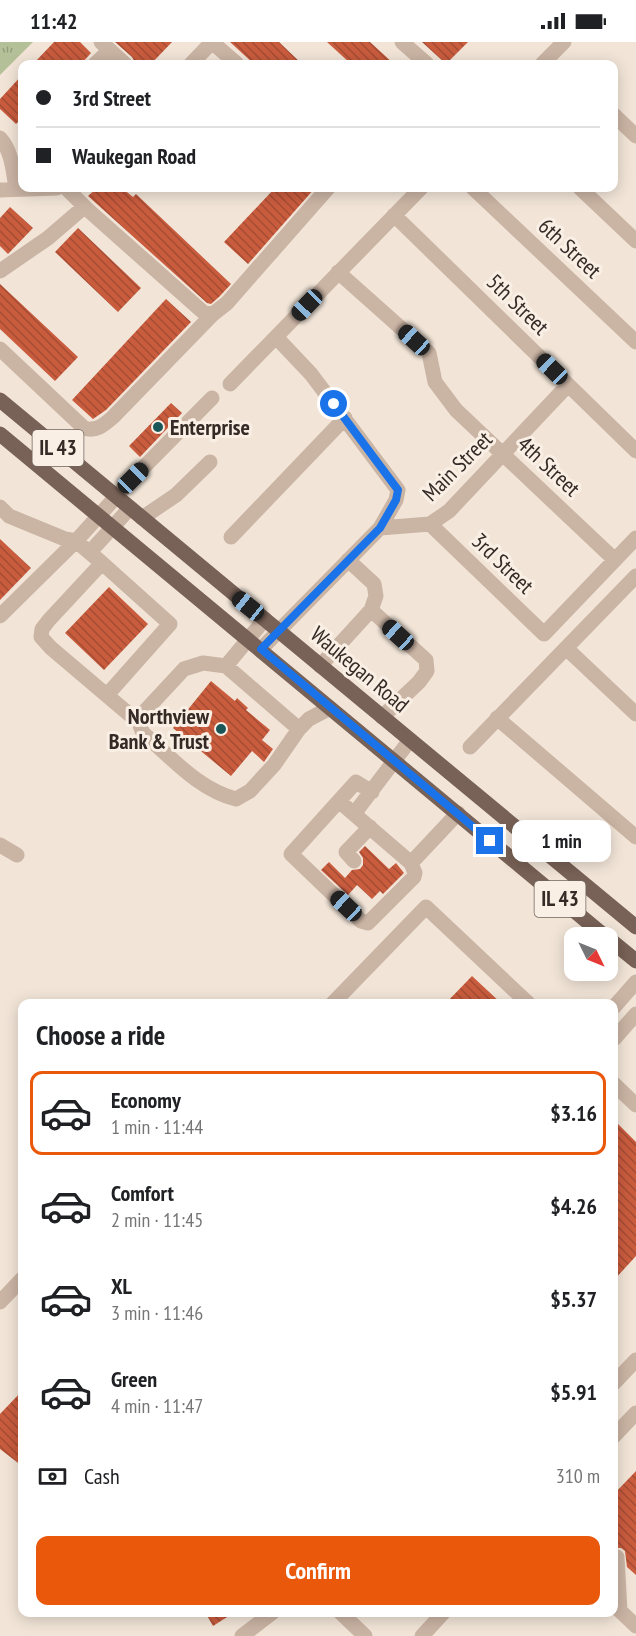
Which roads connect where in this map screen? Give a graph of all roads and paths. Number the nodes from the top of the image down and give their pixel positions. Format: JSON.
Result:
{"nodes":[{"id":1,"x":212,"y":42,"type":"edge"},
{"id":2,"x":402,"y":42,"type":"edge"},
{"id":3,"x":564,"y":42,"type":"edge"},
{"id":4,"x":105,"y":46,"type":"edge"},
{"id":5,"x":97,"y":60,"type":"edge"},
{"id":6,"x":121,"y":60,"type":"edge"},
{"id":7,"x":194,"y":60,"type":"edge"},
{"id":8,"x":232,"y":60,"type":"edge"},
{"id":9,"x":422,"y":60,"type":"edge"},
{"id":10,"x":552,"y":60,"type":"edge"},
{"id":11,"x":618,"y":119,"type":"edge"},
{"id":12,"x":636,"y":136,"type":"edge"},
{"id":13,"x":0,"y":138,"type":"edge"},
{"id":14,"x":16,"y":188,"type":"joint"},
{"id":15,"x":0,"y":190,"type":"edge"},
{"id":16,"x":70,"y":192,"type":"edge"},
{"id":17,"x":324,"y":192,"type":"edge"},
{"id":18,"x":417,"y":192,"type":"edge"},
{"id":19,"x":477,"y":192,"type":"edge"},
{"id":20,"x":584,"y":192,"type":"edge"},
{"id":21,"x":84,"y":207,"type":"junction"},
{"id":22,"x":394,"y":215,"type":"junction"},
{"id":23,"x":636,"y":241,"type":"edge"},
{"id":24,"x":0,"y":271,"type":"edge"},
{"id":25,"x":338,"y":272,"type":"junction"},
{"id":26,"x":213,"y":314,"type":"junction"},
{"id":27,"x":276,"y":337,"type":"junction"},
{"id":28,"x":636,"y":342,"type":"edge"},
{"id":29,"x":0,"y":349,"type":"edge"},
{"id":30,"x":230,"y":384,"type":"dead end"},
{"id":31,"x":568,"y":385,"type":"junction"},
{"id":32,"x":212,"y":398,"type":"dead end"},
{"id":33,"x":0,"y":400,"type":"edge"},
{"id":34,"x":345,"y":418,"type":"junction"},
{"id":35,"x":0,"y":434,"type":"edge"},
{"id":36,"x":636,"y":451,"type":"edge"},
{"id":37,"x":503,"y":453,"type":"junction"},
{"id":38,"x":210,"y":462,"type":"dead end"},
{"id":39,"x":116,"y":497,"type":"junction"},
{"id":40,"x":0,"y":507,"type":"edge"},
{"id":41,"x":130,"y":508,"type":"junction"},
{"id":42,"x":99,"y":515,"type":"junction"},
{"id":43,"x":142,"y":518,"type":"junction"},
{"id":44,"x":430,"y":524,"type":"junction"},
{"id":45,"x":113,"y":527,"type":"junction"},
{"id":46,"x":380,"y":528,"type":"junction"},
{"id":47,"x":231,"y":537,"type":"dead end"},
{"id":48,"x":636,"y":538,"type":"edge"},
{"id":49,"x":76,"y":541,"type":"junction"},
{"id":50,"x":90,"y":552,"type":"junction"},
{"id":51,"x":348,"y":560,"type":"junction"},
{"id":52,"x":615,"y":560,"type":"junction"},
{"id":53,"x":102,"y":563,"type":"junction"},
{"id":54,"x":636,"y":576,"type":"edge"},
{"id":55,"x":370,"y":610,"type":"junction"},
{"id":56,"x":0,"y":616,"type":"edge"},
{"id":57,"x":265,"y":619,"type":"junction"},
{"id":58,"x":279,"y":631,"type":"junction"},
{"id":59,"x":248,"y":639,"type":"junction"},
{"id":60,"x":566,"y":648,"type":"junction"},
{"id":61,"x":261,"y":649,"type":"junction"},
{"id":62,"x":226,"y":666,"type":"junction"},
{"id":63,"x":320,"y":666,"type":"junction"},
{"id":64,"x":107,"y":695,"type":"junction"},
{"id":65,"x":330,"y":708,"type":"junction"},
{"id":66,"x":636,"y":714,"type":"edge"},
{"id":67,"x":382,"y":717,"type":"junction"},
{"id":68,"x":497,"y":718,"type":"junction"},
{"id":69,"x":140,"y":719,"type":"junction"},
{"id":70,"x":299,"y":729,"type":"junction"},
{"id":71,"x":415,"y":745,"type":"junction"},
{"id":72,"x":470,"y":747,"type":"dead end"},
{"id":73,"x":399,"y":765,"type":"junction"},
{"id":74,"x":372,"y":792,"type":"junction"},
{"id":75,"x":340,"y":802,"type":"junction"},
{"id":76,"x":458,"y":813,"type":"junction"},
{"id":77,"x":354,"y":814,"type":"junction"},
{"id":78,"x":370,"y":827,"type":"junction"},
{"id":79,"x":636,"y":837,"type":"edge"},
{"id":80,"x":0,"y":845,"type":"edge"},
{"id":81,"x":17,"y":855,"type":"dead end"},
{"id":82,"x":354,"y":861,"type":"dead end"},
{"id":83,"x":411,"y":863,"type":"junction"},
{"id":84,"x":594,"y":927,"type":"edge"},
{"id":85,"x":636,"y":927,"type":"edge"},
{"id":86,"x":618,"y":947,"type":"edge"},
{"id":87,"x":636,"y":961,"type":"edge"},
{"id":88,"x":636,"y":982,"type":"edge"},
{"id":89,"x":337,"y":999,"type":"edge"},
{"id":90,"x":524,"y":999,"type":"edge"},
{"id":91,"x":618,"y":1002,"type":"edge"},
{"id":92,"x":636,"y":1014,"type":"edge"},
{"id":93,"x":618,"y":1034,"type":"edge"},
{"id":94,"x":618,"y":1088,"type":"edge"},
{"id":95,"x":636,"y":1106,"type":"edge"},
{"id":96,"x":18,"y":1283,"type":"edge"},
{"id":97,"x":0,"y":1302,"type":"edge"},
{"id":98,"x":636,"y":1360,"type":"edge"},
{"id":99,"x":618,"y":1379,"type":"edge"},
{"id":100,"x":636,"y":1413,"type":"edge"},
{"id":101,"x":618,"y":1432,"type":"edge"},
{"id":102,"x":618,"y":1609,"type":"edge"},
{"id":103,"x":267,"y":1617,"type":"edge"},
{"id":104,"x":345,"y":1617,"type":"edge"},
{"id":105,"x":439,"y":1617,"type":"edge"},
{"id":106,"x":636,"y":1626,"type":"edge"},
{"id":107,"x":242,"y":1636,"type":"edge"},
{"id":108,"x":365,"y":1636,"type":"edge"},
{"id":109,"x":422,"y":1636,"type":"edge"}],
"edges":[{"from":1,"to":7,"type":"street"},
{"from":1,"to":8,"type":"street"},
{"from":2,"to":9,"type":"street"},
{"from":3,"to":10,"type":"street"},
{"from":4,"to":5,"type":"street"},
{"from":4,"to":6,"type":"street"},
{"from":11,"to":12,"type":"street"},
{"from":13,"to":14,"type":"street"},
{"from":14,"to":15,"type":"street"},
{"from":16,"to":21,"type":"street"},
{"from":17,"to":26,"type":"street"},
{"from":18,"to":22,"type":"street"},
{"from":19,"to":28,"type":"street","name":"6th Street"},
{"from":20,"to":23,"type":"street"},
{"from":21,"to":24,"type":"street"},
{"from":21,"to":26,"type":"street"},
{"from":22,"to":25,"type":"street"},
{"from":22,"to":31,"type":"street","name":"5th Street"},
{"from":25,"to":27,"type":"street"},
{"from":25,"to":37,"type":"street","name":"4th Street"},
{"from":26,"to":29,"type":"street"},
{"from":27,"to":30,"type":"street"},
{"from":27,"to":34,"type":"street"},
{"from":31,"to":36,"type":"street","name":"5th Street"},
{"from":31,"to":37,"type":"street","name":"Main Street"},
{"from":32,"to":39,"type":"street"},
{"from":33,"to":39,"type":"main road","name":"Waukegan Road","number":"IL 43"},
{"from":34,"to":46,"type":"street"},
{"from":34,"to":47,"type":"street"},
{"from":35,"to":42,"type":"main road","number":"IL 43"},
{"from":37,"to":44,"type":"street","name":"Main Street"},
{"from":37,"to":52,"type":"street","name":"4th Street"},
{"from":38,"to":43,"type":"street"},
{"from":39,"to":41,"type":"main road","name":"Waukegan Road","number":"IL 43"},
{"from":39,"to":42,"type":"street"},
{"from":40,"to":49,"type":"street"},
{"from":41,"to":43,"type":"main road","name":"Waukegan Road","number":"IL 43"},
{"from":41,"to":45,"type":"street"},
{"from":42,"to":45,"type":"main road","number":"IL 43"},
{"from":42,"to":49,"type":"street"},
{"from":43,"to":57,"type":"main road","name":"Waukegan Road","number":"IL 43"},
{"from":44,"to":46,"type":"street","name":"Main Street"},
{"from":44,"to":52,"type":"street","name":"3rd Street"},
{"from":45,"to":50,"type":"street"},
{"from":45,"to":59,"type":"main road","number":"IL 43"},
{"from":46,"to":51,"type":"street"},
{"from":48,"to":52,"type":"street"},
{"from":49,"to":50,"type":"street"},
{"from":49,"to":56,"type":"street"},
{"from":50,"to":53,"type":"street"},
{"from":51,"to":55,"type":"street"},
{"from":51,"to":58,"type":"street"},
{"from":53,"to":64,"type":"street"},
{"from":53,"to":64,"type":"street"},
{"from":54,"to":60,"type":"street"},
{"from":55,"to":63,"type":"street"},
{"from":55,"to":67,"type":"street"},
{"from":57,"to":58,"type":"main road","name":"Waukegan Road","number":"IL 43"},
{"from":57,"to":59,"type":"street"},
{"from":58,"to":61,"type":"street"},
{"from":58,"to":63,"type":"main road","name":"Waukegan Road","number":"IL 43"},
{"from":59,"to":61,"type":"main road","number":"IL 43"},
{"from":59,"to":62,"type":"street"},
{"from":60,"to":66,"type":"street"},
{"from":60,"to":68,"type":"street"},
{"from":61,"to":65,"type":"main road","number":"IL 43"},
{"from":62,"to":69,"type":"street"},
{"from":62,"to":70,"type":"street"},
{"from":63,"to":67,"type":"main road","name":"Waukegan Road","number":"IL 43"},
{"from":64,"to":69,"type":"street"},
{"from":65,"to":70,"type":"street"},
{"from":65,"to":73,"type":"main road","number":"IL 43"},
{"from":67,"to":71,"type":"main road","name":"Waukegan Road","number":"IL 43"},
{"from":68,"to":72,"type":"street"},
{"from":68,"to":79,"type":"street"},
{"from":69,"to":70,"type":"street"},
{"from":71,"to":73,"type":"main road"},
{"from":71,"to":85,"type":"main road","name":"Waukegan Road","number":"IL 43"},
{"from":73,"to":74,"type":"street"},
{"from":73,"to":76,"type":"main road","number":"IL 43"},
{"from":74,"to":75,"type":"street"},
{"from":74,"to":77,"type":"street"},
{"from":75,"to":77,"type":"street"},
{"from":75,"to":83,"type":"street"},
{"from":76,"to":83,"type":"street"},
{"from":76,"to":84,"type":"main road","number":"IL 43"},
{"from":77,"to":78,"type":"street"},
{"from":78,"to":82,"type":"street"},
{"from":78,"to":83,"type":"street"},
{"from":80,"to":81,"type":"street"},
{"from":86,"to":87,"type":"main road","number":"IL 43"},
{"from":88,"to":91,"type":"street"},
{"from":89,"to":90,"type":"street"},
{"from":92,"to":93,"type":"street"},
{"from":94,"to":95,"type":"street"},
{"from":96,"to":97,"type":"street"},
{"from":98,"to":99,"type":"street"},
{"from":100,"to":101,"type":"street"},
{"from":102,"to":106,"type":"street"},
{"from":103,"to":107,"type":"street"},
{"from":104,"to":108,"type":"street"},
{"from":105,"to":109,"type":"street"}]}
